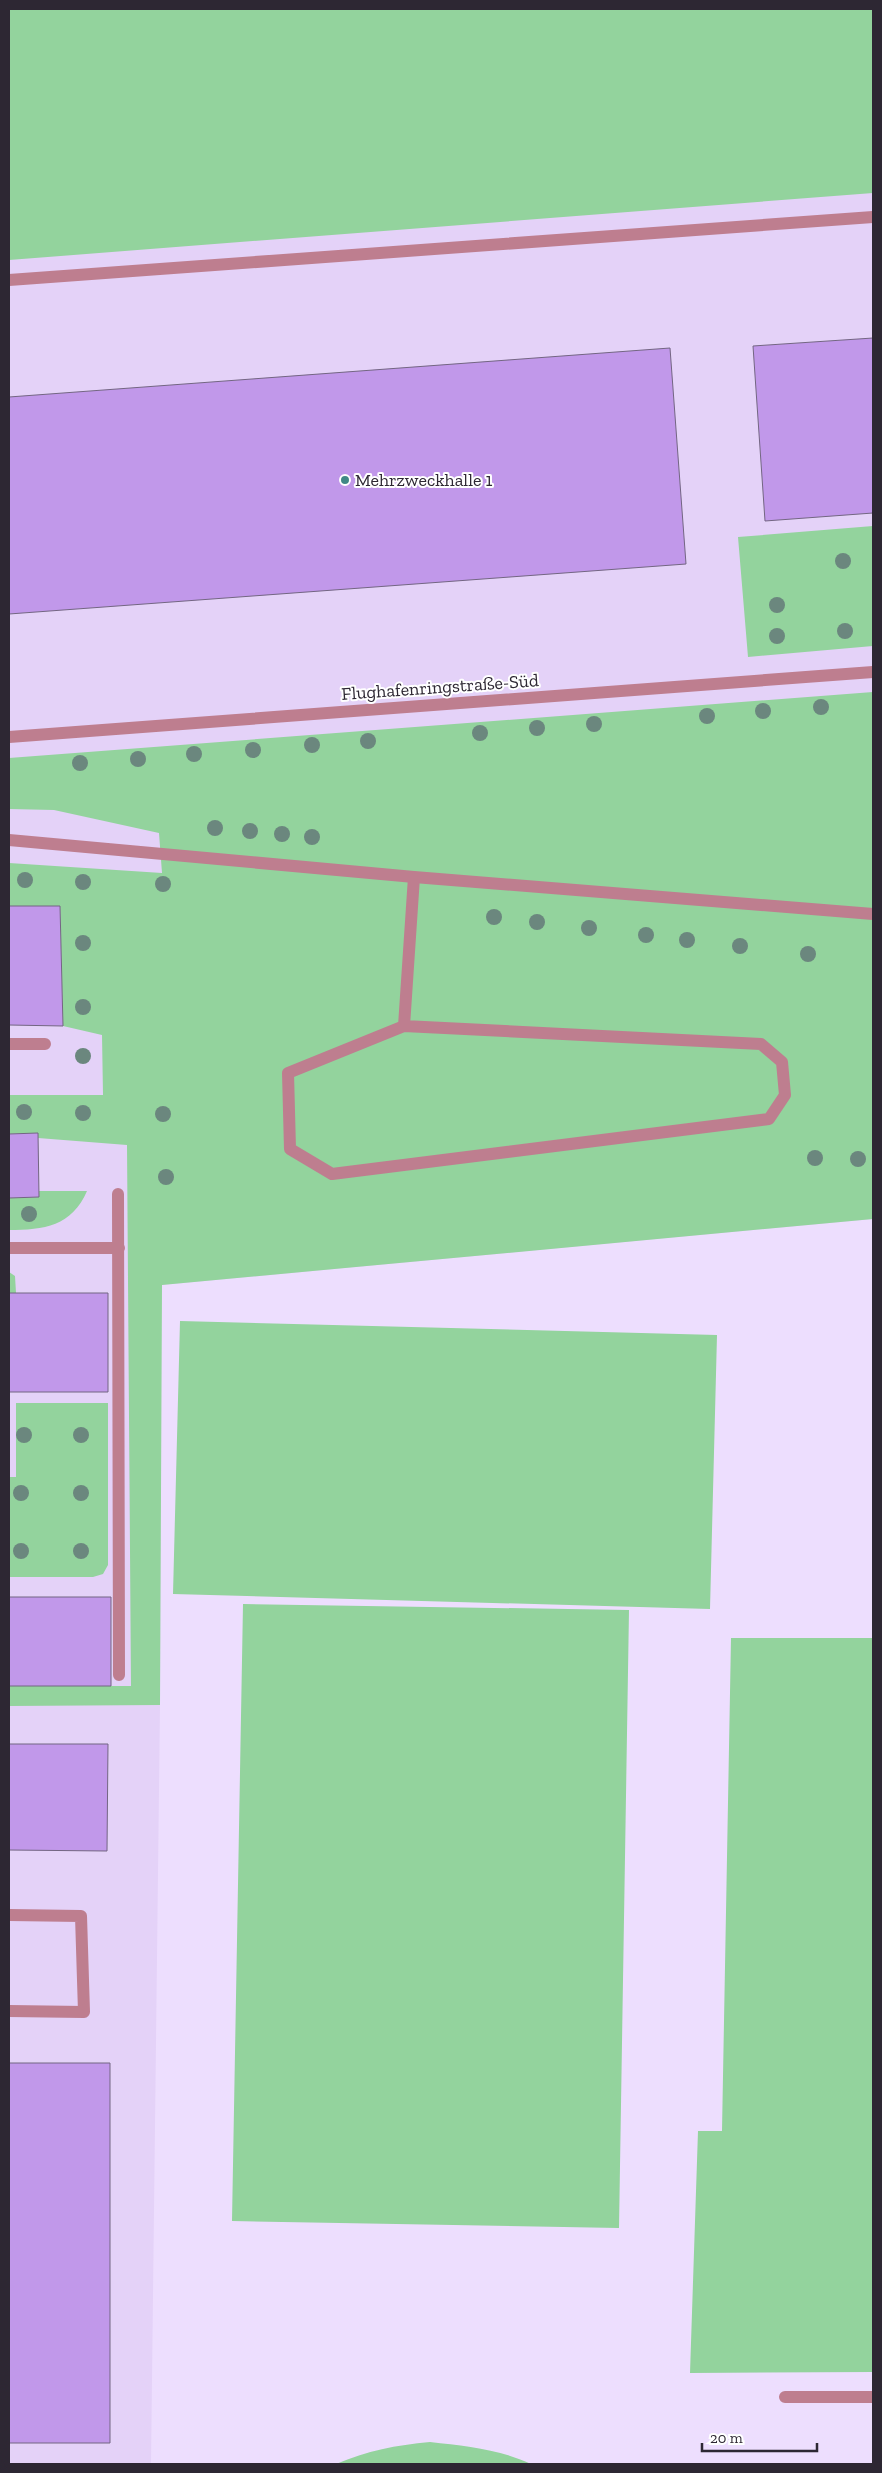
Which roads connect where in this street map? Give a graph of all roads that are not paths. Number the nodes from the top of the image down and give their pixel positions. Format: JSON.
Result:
{"nodes":[{"id":1,"x":873,"y":217,"type":"edge"},
{"id":2,"x":9,"y":280,"type":"edge"},
{"id":3,"x":873,"y":672,"type":"edge"},
{"id":4,"x":9,"y":736,"type":"edge"},
{"id":5,"x":9,"y":840,"type":"edge"},
{"id":6,"x":414,"y":877,"type":"junction"},
{"id":7,"x":873,"y":914,"type":"edge"},
{"id":8,"x":404,"y":1026,"type":"junction"},
{"id":9,"x":9,"y":1044,"type":"edge"},
{"id":10,"x":45,"y":1044,"type":"dead end"},
{"id":11,"x":118,"y":1194,"type":"dead end"},
{"id":12,"x":9,"y":1248,"type":"edge"},
{"id":13,"x":119,"y":1248,"type":"junction"},
{"id":14,"x":119,"y":1676,"type":"dead end"},
{"id":15,"x":9,"y":1916,"type":"edge"},
{"id":16,"x":9,"y":2011,"type":"edge"},
{"id":17,"x":785,"y":2397,"type":"dead end"},
{"id":18,"x":873,"y":2397,"type":"edge"}],
"edges":[{"from":1,"to":2,"type":"street"},
{"from":3,"to":4,"type":"street","name":"Flughafenringstraße-Süd"},
{"from":5,"to":6,"type":"street"},
{"from":6,"to":7,"type":"street"},
{"from":6,"to":8,"type":"street"},
{"from":8,"to":8,"type":"street"},
{"from":9,"to":10,"type":"street"},
{"from":11,"to":13,"type":"street"},
{"from":12,"to":13,"type":"street"},
{"from":13,"to":14,"type":"street"},
{"from":15,"to":16,"type":"street"},
{"from":17,"to":18,"type":"street"}]}
